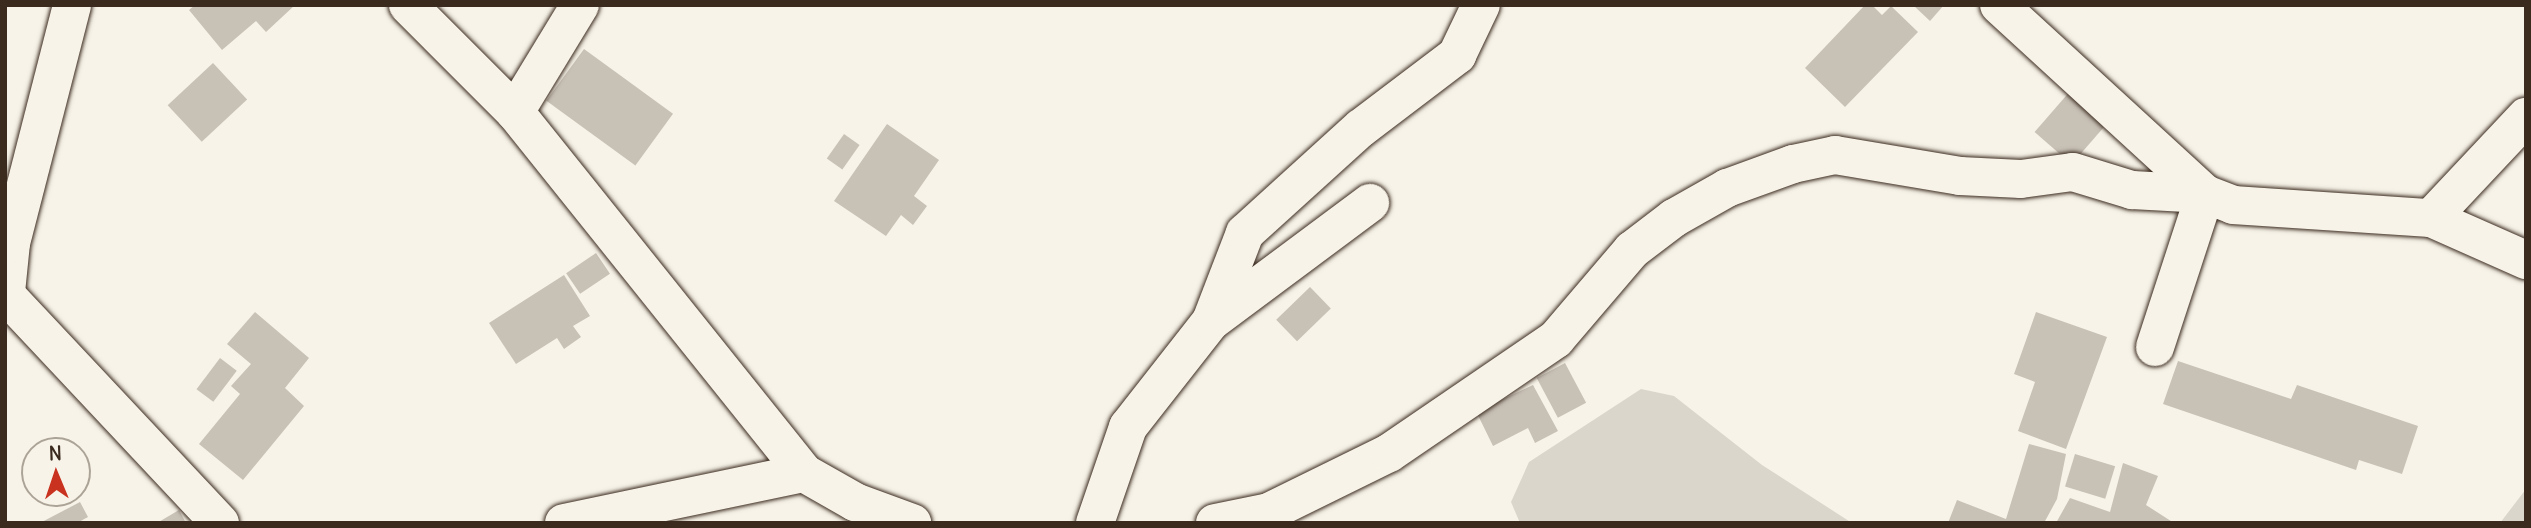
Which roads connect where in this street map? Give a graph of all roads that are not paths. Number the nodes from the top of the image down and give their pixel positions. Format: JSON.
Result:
{"nodes":[{"id":1,"x":72,"y":5,"type":"edge"},
{"id":2,"x":408,"y":5,"type":"edge"},
{"id":3,"x":580,"y":5,"type":"edge"},
{"id":4,"x":1481,"y":5,"type":"edge"},
{"id":5,"x":1999,"y":5,"type":"edge"},
{"id":6,"x":515,"y":112,"type":"junction"},
{"id":7,"x":2526,"y":117,"type":"edge"},
{"id":8,"x":2205,"y":194,"type":"junction"},
{"id":9,"x":1370,"y":203,"type":"dead end"},
{"id":10,"x":2431,"y":218,"type":"junction"},
{"id":11,"x":2526,"y":260,"type":"edge"},
{"id":12,"x":6,"y":297,"type":"edge"},
{"id":13,"x":1211,"y":321,"type":"junction"},
{"id":14,"x":2155,"y":348,"type":"dead end"},
{"id":15,"x":804,"y":473,"type":"junction"},
{"id":16,"x":220,"y":523,"type":"edge"},
{"id":17,"x":564,"y":523,"type":"edge"},
{"id":18,"x":912,"y":523,"type":"edge"},
{"id":19,"x":1095,"y":523,"type":"edge"},
{"id":20,"x":1215,"y":523,"type":"edge"}],
"edges":[{"from":1,"to":12,"type":"street"},
{"from":2,"to":6,"type":"street"},
{"from":3,"to":6,"type":"street"},
{"from":4,"to":13,"type":"street"},
{"from":5,"to":8,"type":"street"},
{"from":6,"to":15,"type":"street"},
{"from":7,"to":10,"type":"street"},
{"from":8,"to":10,"type":"street"},
{"from":8,"to":14,"type":"street"},
{"from":8,"to":20,"type":"street"},
{"from":9,"to":13,"type":"street"},
{"from":10,"to":11,"type":"street"},
{"from":12,"to":16,"type":"street"},
{"from":13,"to":19,"type":"street"},
{"from":15,"to":17,"type":"street"},
{"from":15,"to":18,"type":"street"}]}
